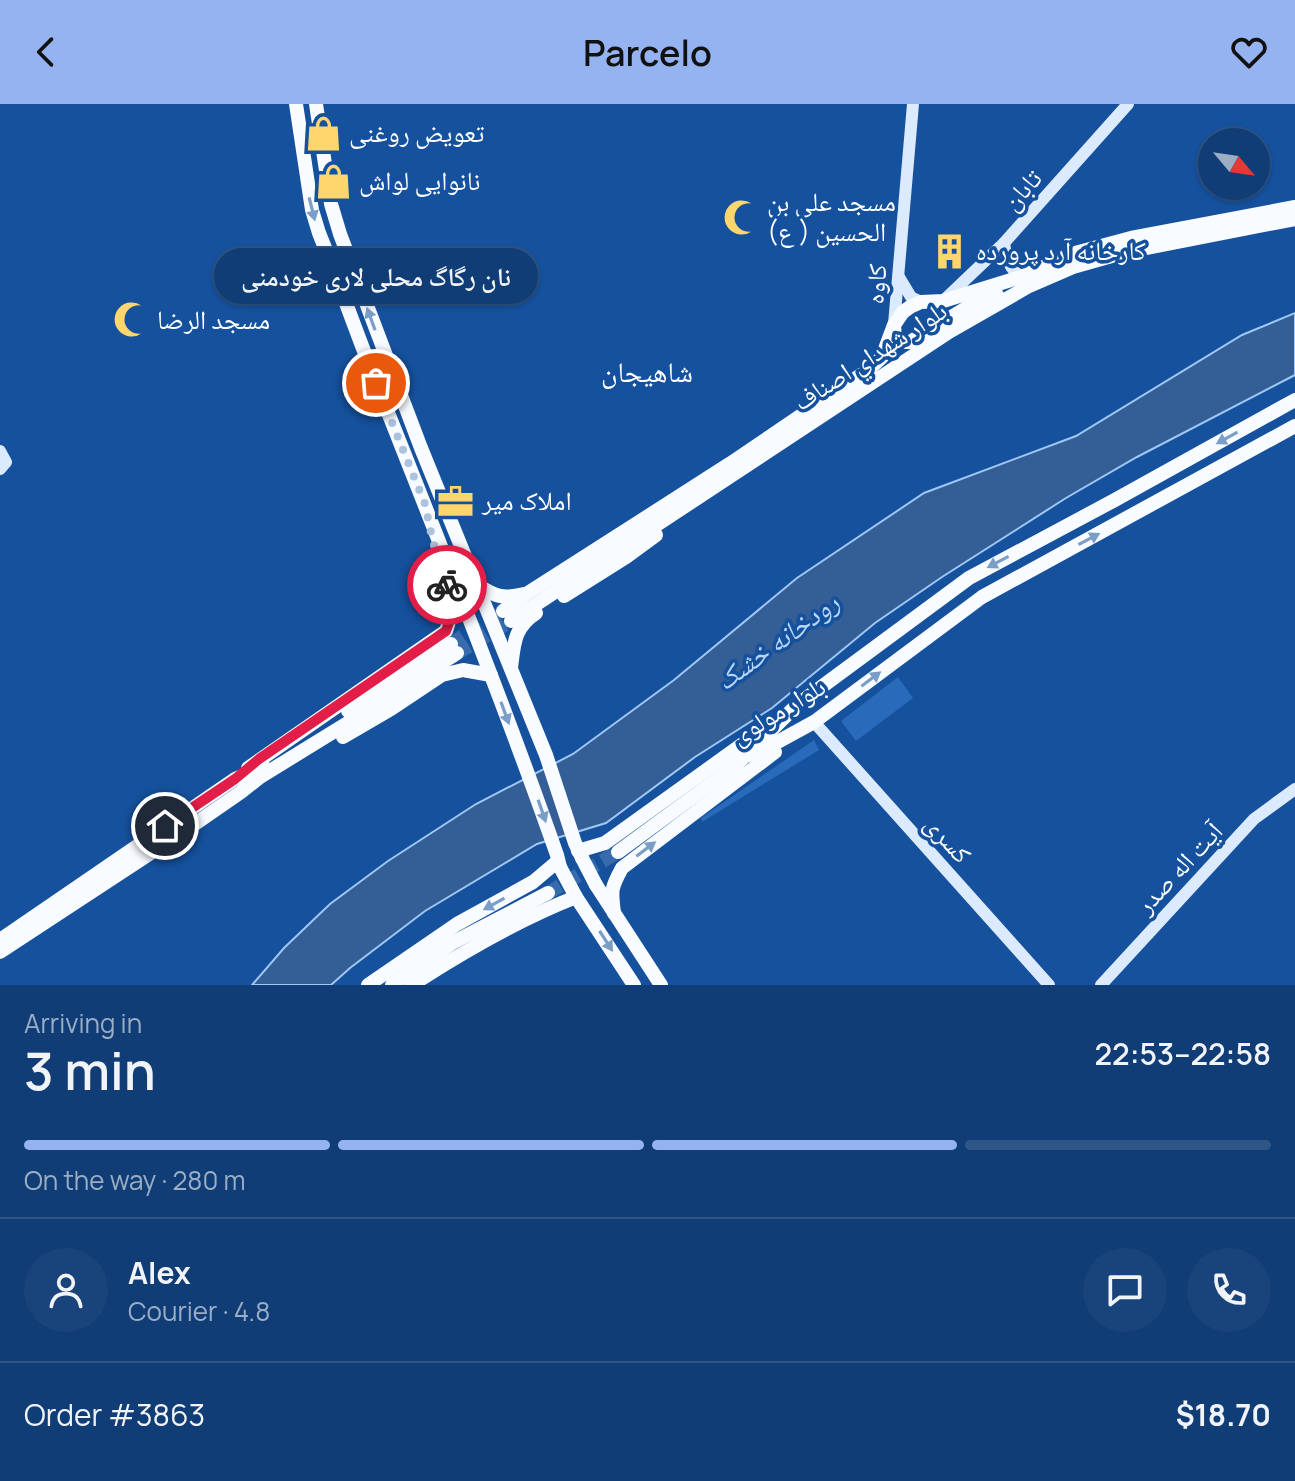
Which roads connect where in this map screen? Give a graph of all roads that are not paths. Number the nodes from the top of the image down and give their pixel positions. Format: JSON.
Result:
{"nodes":[{"id":1,"x":296,"y":104,"type":"edge"},
{"id":2,"x":316,"y":104,"type":"edge"},
{"id":3,"x":913,"y":104,"type":"edge"},
{"id":4,"x":1128,"y":104,"type":"edge"},
{"id":5,"x":1295,"y":207,"type":"edge"},
{"id":6,"x":1295,"y":219,"type":"edge"},
{"id":7,"x":1004,"y":243,"type":"junction"},
{"id":8,"x":899,"y":277,"type":"junction"},
{"id":9,"x":1025,"y":282,"type":"junction"},
{"id":10,"x":943,"y":301,"type":"junction"},
{"id":11,"x":921,"y":302,"type":"junction"},
{"id":12,"x":894,"y":325,"type":"junction"},
{"id":13,"x":1295,"y":400,"type":"edge"},
{"id":14,"x":1254,"y":423,"type":"junction"},
{"id":15,"x":1295,"y":426,"type":"edge"},
{"id":16,"x":1263,"y":444,"type":"junction"},
{"id":17,"x":424,"y":454,"type":"junction"},
{"id":18,"x":408,"y":462,"type":"junction"},
{"id":19,"x":721,"y":482,"type":"junction"},
{"id":20,"x":425,"y":504,"type":"junction"},
{"id":21,"x":479,"y":586,"type":"junction"},
{"id":22,"x":528,"y":593,"type":"junction"},
{"id":23,"x":454,"y":648,"type":"tunnel mouth"},
{"id":24,"x":511,"y":668,"type":"junction"},
{"id":25,"x":491,"y":675,"type":"junction"},
{"id":26,"x":797,"y":705,"type":"junction"},
{"id":27,"x":814,"y":722,"type":"junction"},
{"id":28,"x":735,"y":766,"type":"junction"},
{"id":29,"x":238,"y":786,"type":"junction"},
{"id":30,"x":1295,"y":789,"type":"edge"},
{"id":31,"x":578,"y":851,"type":"junction"},
{"id":32,"x":618,"y":852,"type":"tunnel mouth"},
{"id":33,"x":558,"y":861,"type":"junction"},
{"id":34,"x":548,"y":893,"type":"tunnel mouth"},
{"id":35,"x":576,"y":897,"type":"junction"},
{"id":36,"x":614,"y":913,"type":"junction"},
{"id":37,"x":0,"y":940,"type":"edge"},
{"id":38,"x":0,"y":952,"type":"edge"},
{"id":39,"x":411,"y":978,"type":"edge"},
{"id":40,"x":368,"y":985,"type":"edge"},
{"id":41,"x":383,"y":985,"type":"edge"},
{"id":42,"x":392,"y":985,"type":"edge"},
{"id":43,"x":634,"y":985,"type":"edge"},
{"id":44,"x":661,"y":985,"type":"edge"},
{"id":45,"x":1049,"y":985,"type":"edge"},
{"id":46,"x":1101,"y":985,"type":"edge"}],
"edges":[{"from":1,"to":18,"type":"main road","one_way":true},
{"from":17,"to":2,"type":"main road","one_way":true},
{"from":3,"to":8,"type":"street","name":"کاوه"},
{"from":4,"to":7,"type":"street","name":"تابان"},
{"from":5,"to":9,"type":"main road","name":"بلوار شهداي اصناف"},
{"from":6,"to":9,"type":"main road","name":"بلوار شهداي اصناف"},
{"from":7,"to":9,"type":"street"},
{"from":7,"to":10,"type":"street","name":"تابان"},
{"from":8,"to":11,"type":"street"},
{"from":8,"to":12,"type":"street","name":"کاوه"},
{"from":9,"to":10,"type":"main road","name":"بلوار شهداي اصناف"},
{"from":9,"to":12,"type":"main road"},
{"from":9,"to":19,"type":"main road","name":"بلوار شهداي اصناف"},
{"from":10,"to":11,"type":"main road","name":"بلوار شهداي اصناف"},
{"from":11,"to":12,"type":"main road"},
{"from":12,"to":22,"type":"main road","name":"بلوار شهداي اصناف"},
{"from":13,"to":14,"type":"main road","name":"بلوار مولوی"},
{"from":14,"to":16,"type":"main road"},
{"from":14,"to":26,"type":"main road","name":"بلوار مولوی","one_way":true},
{"from":15,"to":16,"type":"main road","name":"بلوار مولوی"},
{"from":27,"to":16,"type":"main road","name":"بلوار مولوی","one_way":true},
{"from":17,"to":18,"type":"main road"},
{"from":17,"to":21,"type":"main road"},
{"from":18,"to":20,"type":"main road"},
{"from":19,"to":22,"type":"main road","name":"بلوار شهداي اصناف"},
{"from":19,"to":24,"type":"main road"},
{"from":20,"to":25,"type":"main road"},
{"from":20,"to":29,"type":"main road"},
{"from":21,"to":22,"type":"main road"},
{"from":21,"to":24,"type":"main road"},
{"from":23,"to":29,"type":"main road"},
{"from":24,"to":31,"type":"main road"},
{"from":25,"to":29,"type":"main road"},
{"from":25,"to":33,"type":"main road","one_way":true},
{"from":26,"to":28,"type":"main road","name":"بلوار مولوی"},
{"from":26,"to":31,"type":"main road"},
{"from":27,"to":28,"type":"main road","name":"بلوار مولوی"},
{"from":36,"to":27,"type":"main road","one_way":true},
{"from":27,"to":45,"type":"street","name":"کسری"},
{"from":28,"to":32,"type":"main road"},
{"from":29,"to":37,"type":"main road"},
{"from":29,"to":38,"type":"main road"},
{"from":30,"to":46,"type":"street","name":"آیت اله صدر"},
{"from":31,"to":36,"type":"main road","bridge":true},
{"from":33,"to":35,"type":"main road","bridge":true},
{"from":33,"to":40,"type":"main road","one_way":true},
{"from":34,"to":39,"type":"main road"},
{"from":35,"to":39,"type":"main road"},
{"from":35,"to":43,"type":"main road","one_way":true},
{"from":36,"to":44,"type":"main road"},
{"from":39,"to":41,"type":"main road"},
{"from":39,"to":42,"type":"main road"}]}
